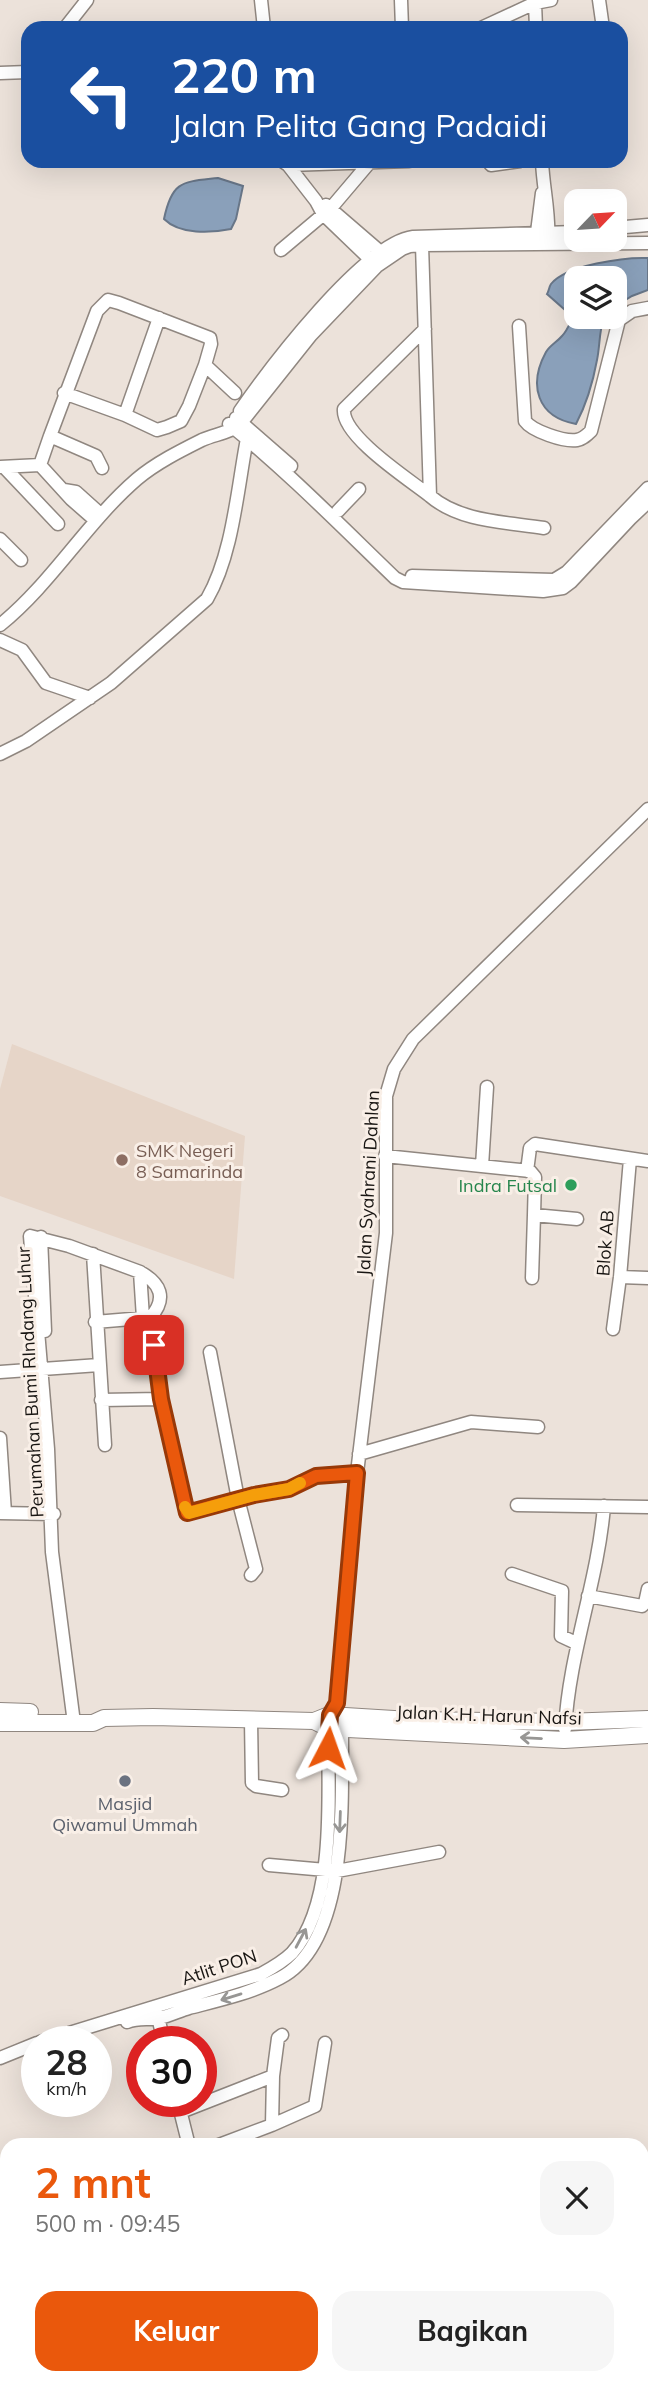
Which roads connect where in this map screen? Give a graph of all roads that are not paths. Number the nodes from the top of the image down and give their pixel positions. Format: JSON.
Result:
{"nodes":[{"id":1,"x":87,"y":0,"type":"edge"},
{"id":2,"x":261,"y":0,"type":"edge"},
{"id":3,"x":401,"y":0,"type":"edge"},
{"id":4,"x":551,"y":0,"type":"edge"},
{"id":5,"x":599,"y":0,"type":"edge"},
{"id":6,"x":535,"y":3,"type":"junction"},
{"id":7,"x":72,"y":21,"type":"edge"},
{"id":8,"x":263,"y":21,"type":"edge"},
{"id":9,"x":402,"y":21,"type":"edge"},
{"id":10,"x":496,"y":21,"type":"edge"},
{"id":11,"x":536,"y":21,"type":"edge"},
{"id":12,"x":602,"y":21,"type":"edge"},
{"id":13,"x":0,"y":72,"type":"edge"},
{"id":14,"x":21,"y":72,"type":"edge"},
{"id":15,"x":289,"y":168,"type":"edge"},
{"id":16,"x":365,"y":168,"type":"edge"},
{"id":17,"x":542,"y":168,"type":"edge"},
{"id":18,"x":327,"y":211,"type":"junction"},
{"id":19,"x":648,"y":225,"type":"edge"},
{"id":20,"x":627,"y":227,"type":"edge"},
{"id":21,"x":564,"y":234,"type":"edge"},
{"id":22,"x":542,"y":239,"type":"junction"},
{"id":23,"x":648,"y":243,"type":"edge"},
{"id":24,"x":422,"y":245,"type":"junction"},
{"id":25,"x":281,"y":250,"type":"dead end"},
{"id":26,"x":378,"y":259,"type":"junction"},
{"id":27,"x":648,"y":308,"type":"edge"},
{"id":28,"x":159,"y":318,"type":"junction"},
{"id":29,"x":519,"y":326,"type":"dead end"},
{"id":30,"x":425,"y":329,"type":"junction"},
{"id":31,"x":205,"y":365,"type":"junction"},
{"id":32,"x":64,"y":393,"type":"junction"},
{"id":33,"x":234,"y":393,"type":"dead end"},
{"id":34,"x":125,"y":415,"type":"junction"},
{"id":35,"x":237,"y":428,"type":"junction"},
{"id":36,"x":50,"y":436,"type":"junction"},
{"id":37,"x":40,"y":465,"type":"junction"},
{"id":38,"x":2,"y":467,"type":"edge"},
{"id":39,"x":102,"y":468,"type":"dead end"},
{"id":40,"x":648,"y":488,"type":"edge"},
{"id":41,"x":359,"y":489,"type":"dead end"},
{"id":42,"x":430,"y":496,"type":"junction"},
{"id":43,"x":648,"y":502,"type":"edge"},
{"id":44,"x":338,"y":511,"type":"junction"},
{"id":45,"x":98,"y":517,"type":"junction"},
{"id":46,"x":58,"y":524,"type":"dead end"},
{"id":47,"x":544,"y":527,"type":"dead end"},
{"id":48,"x":0,"y":538,"type":"edge"},
{"id":49,"x":21,"y":560,"type":"dead end"},
{"id":50,"x":0,"y":625,"type":"edge"},
{"id":51,"x":0,"y":640,"type":"edge"},
{"id":52,"x":90,"y":698,"type":"junction"},
{"id":53,"x":0,"y":754,"type":"edge"},
{"id":54,"x":648,"y":809,"type":"edge"},
{"id":55,"x":486,"y":1087,"type":"dead end"},
{"id":56,"x":384,"y":1156,"type":"junction"},
{"id":57,"x":630,"y":1159,"type":"junction"},
{"id":58,"x":648,"y":1161,"type":"edge"},
{"id":59,"x":482,"y":1166,"type":"junction"},
{"id":60,"x":527,"y":1171,"type":"junction"},
{"id":61,"x":534,"y":1215,"type":"junction"},
{"id":62,"x":578,"y":1219,"type":"dead end"},
{"id":63,"x":93,"y":1254,"type":"junction"},
{"id":64,"x":140,"y":1272,"type":"junction"},
{"id":65,"x":620,"y":1277,"type":"junction"},
{"id":66,"x":532,"y":1278,"type":"dead end"},
{"id":67,"x":648,"y":1278,"type":"edge"},
{"id":68,"x":146,"y":1318,"type":"junction"},
{"id":69,"x":95,"y":1322,"type":"junction"},
{"id":70,"x":613,"y":1329,"type":"dead end"},
{"id":71,"x":210,"y":1352,"type":"dead end"},
{"id":72,"x":99,"y":1365,"type":"junction"},
{"id":73,"x":44,"y":1368,"type":"junction"},
{"id":74,"x":0,"y":1372,"type":"edge"},
{"id":75,"x":161,"y":1399,"type":"junction"},
{"id":76,"x":101,"y":1401,"type":"junction"},
{"id":77,"x":538,"y":1427,"type":"dead end"},
{"id":78,"x":0,"y":1438,"type":"edge"},
{"id":79,"x":105,"y":1445,"type":"dead end"},
{"id":80,"x":359,"y":1454,"type":"junction"},
{"id":81,"x":354,"y":1473,"type":"junction"},
{"id":82,"x":238,"y":1499,"type":"junction"},
{"id":83,"x":517,"y":1505,"type":"dead end"},
{"id":84,"x":604,"y":1506,"type":"junction"},
{"id":85,"x":648,"y":1507,"type":"edge"},
{"id":86,"x":3,"y":1513,"type":"edge"},
{"id":87,"x":52,"y":1514,"type":"junction"},
{"id":88,"x":512,"y":1574,"type":"dead end"},
{"id":89,"x":251,"y":1575,"type":"dead end"},
{"id":90,"x":648,"y":1589,"type":"edge"},
{"id":91,"x":588,"y":1596,"type":"junction"},
{"id":92,"x":576,"y":1643,"type":"junction"},
{"id":93,"x":0,"y":1711,"type":"edge"},
{"id":94,"x":78,"y":1718,"type":"junction"},
{"id":95,"x":332,"y":1719,"type":"junction"},
{"id":96,"x":648,"y":1719,"type":"edge"},
{"id":97,"x":251,"y":1720,"type":"junction"},
{"id":98,"x":565,"y":1722,"type":"junction"},
{"id":99,"x":0,"y":1723,"type":"edge"},
{"id":100,"x":648,"y":1735,"type":"edge"},
{"id":101,"x":564,"y":1740,"type":"junction"},
{"id":102,"x":282,"y":1790,"type":"dead end"},
{"id":103,"x":439,"y":1852,"type":"dead end"},
{"id":104,"x":269,"y":1865,"type":"dead end"},
{"id":105,"x":330,"y":1871,"type":"junction"},
{"id":106,"x":157,"y":2012,"type":"junction"},
{"id":107,"x":103,"y":2026,"type":"edge"},
{"id":108,"x":112,"y":2026,"type":"edge"},
{"id":109,"x":160,"y":2026,"type":"edge"},
{"id":110,"x":282,"y":2035,"type":"dead end"},
{"id":111,"x":325,"y":2043,"type":"dead end"},
{"id":112,"x":21,"y":2050,"type":"edge"},
{"id":113,"x":21,"y":2056,"type":"edge"},
{"id":114,"x":0,"y":2058,"type":"edge"},
{"id":115,"x":0,"y":2065,"type":"edge"},
{"id":116,"x":274,"y":2076,"type":"junction"},
{"id":117,"x":217,"y":2095,"type":"edge"},
{"id":118,"x":182,"y":2117,"type":"edge"},
{"id":119,"x":271,"y":2125,"type":"junction"},
{"id":120,"x":187,"y":2138,"type":"edge"},
{"id":121,"x":237,"y":2138,"type":"edge"}],
"edges":[{"from":1,"to":7,"type":"street"},
{"from":2,"to":8,"type":"street"},
{"from":3,"to":9,"type":"street"},
{"from":4,"to":6,"type":"street"},
{"from":5,"to":12,"type":"street"},
{"from":6,"to":10,"type":"street"},
{"from":6,"to":11,"type":"street"},
{"from":13,"to":14,"type":"street"},
{"from":15,"to":18,"type":"street"},
{"from":16,"to":18,"type":"street"},
{"from":17,"to":22,"type":"street"},
{"from":18,"to":25,"type":"street"},
{"from":18,"to":26,"type":"street"},
{"from":19,"to":20,"type":"street"},
{"from":21,"to":22,"type":"street"},
{"from":22,"to":23,"type":"street"},
{"from":22,"to":24,"type":"street"},
{"from":22,"to":26,"type":"street"},
{"from":24,"to":26,"type":"street"},
{"from":24,"to":30,"type":"street"},
{"from":26,"to":35,"type":"street"},
{"from":27,"to":29,"type":"street"},
{"from":28,"to":31,"type":"street"},
{"from":28,"to":32,"type":"street"},
{"from":28,"to":34,"type":"street"},
{"from":30,"to":42,"type":"street"},
{"from":30,"to":42,"type":"street"},
{"from":31,"to":33,"type":"street"},
{"from":31,"to":34,"type":"street"},
{"from":32,"to":34,"type":"street"},
{"from":32,"to":36,"type":"street"},
{"from":35,"to":43,"type":"street"},
{"from":35,"to":44,"type":"street"},
{"from":35,"to":45,"type":"street"},
{"from":35,"to":52,"type":"street"},
{"from":36,"to":37,"type":"street"},
{"from":36,"to":39,"type":"street"},
{"from":37,"to":38,"type":"street"},
{"from":37,"to":45,"type":"street"},
{"from":38,"to":46,"type":"street"},
{"from":40,"to":44,"type":"street"},
{"from":41,"to":44,"type":"street"},
{"from":42,"to":47,"type":"street"},
{"from":45,"to":50,"type":"street"},
{"from":48,"to":49,"type":"street"},
{"from":51,"to":52,"type":"street"},
{"from":52,"to":53,"type":"street"},
{"from":54,"to":56,"type":"street","name":"Jalan Syahrani Dahlan"},
{"from":55,"to":59,"type":"street"},
{"from":56,"to":59,"type":"street"},
{"from":56,"to":80,"type":"street","name":"Jalan Syahrani Dahlan"},
{"from":57,"to":58,"type":"street"},
{"from":57,"to":60,"type":"street"},
{"from":57,"to":65,"type":"street","name":"Blok AB"},
{"from":59,"to":60,"type":"street"},
{"from":60,"to":61,"type":"street"},
{"from":61,"to":62,"type":"street"},
{"from":61,"to":66,"type":"street"},
{"from":63,"to":64,"type":"street","name":"Perumahan Bumi RIndang Luhur"},
{"from":63,"to":69,"type":"street"},
{"from":63,"to":73,"type":"street","name":"Perumahan Bumi RIndang Luhur"},
{"from":64,"to":68,"type":"street"},
{"from":64,"to":68,"type":"street"},
{"from":65,"to":67,"type":"street"},
{"from":65,"to":70,"type":"street","name":"Blok AB"},
{"from":68,"to":69,"type":"street"},
{"from":68,"to":75,"type":"street"},
{"from":69,"to":72,"type":"street"},
{"from":71,"to":82,"type":"street"},
{"from":72,"to":73,"type":"street"},
{"from":72,"to":76,"type":"street"},
{"from":73,"to":74,"type":"street"},
{"from":73,"to":87,"type":"street","name":"Perumahan Bumi RIndang Luhur"},
{"from":75,"to":76,"type":"street"},
{"from":75,"to":82,"type":"street"},
{"from":76,"to":79,"type":"street"},
{"from":77,"to":80,"type":"street"},
{"from":78,"to":86,"type":"street"},
{"from":80,"to":81,"type":"street","name":"Jalan Syahrani Dahlan"},
{"from":81,"to":82,"type":"street"},
{"from":81,"to":95,"type":"street","name":"Jalan Syahrani Dahlan"},
{"from":82,"to":89,"type":"street"},
{"from":83,"to":84,"type":"street"},
{"from":84,"to":85,"type":"street"},
{"from":84,"to":91,"type":"street"},
{"from":86,"to":87,"type":"street"},
{"from":87,"to":94,"type":"street","name":"Perumahan Bumi RIndang Luhur"},
{"from":88,"to":92,"type":"street"},
{"from":90,"to":91,"type":"street"},
{"from":91,"to":92,"type":"street"},
{"from":92,"to":98,"type":"street"},
{"from":93,"to":94,"type":"main road"},
{"from":94,"to":97,"type":"main road"},
{"from":94,"to":99,"type":"main road"},
{"from":95,"to":97,"type":"main road"},
{"from":95,"to":98,"type":"main road","name":"Jalan K.H. Harun Nafsi"},
{"from":101,"to":95,"type":"main road","name":"Jalan K.H. Harun Nafsi","one_way":true},
{"from":95,"to":105,"type":"street","name":"Atlit PON"},
{"from":96,"to":98,"type":"main road","name":"Jalan K.H. Harun Nafsi"},
{"from":97,"to":102,"type":"street"},
{"from":98,"to":101,"type":"street"},
{"from":100,"to":101,"type":"main road","name":"Jalan K.H. Harun Nafsi"},
{"from":103,"to":105,"type":"street"},
{"from":104,"to":105,"type":"street"},
{"from":105,"to":106,"type":"street","name":"Atlit PON"},
{"from":106,"to":107,"type":"street","name":"Atlit PON"},
{"from":106,"to":108,"type":"street","name":"Atlit PON"},
{"from":106,"to":109,"type":"street"},
{"from":110,"to":116,"type":"street"},
{"from":111,"to":119,"type":"street"},
{"from":112,"to":114,"type":"street","name":"Atlit PON"},
{"from":113,"to":115,"type":"street"},
{"from":116,"to":117,"type":"street"},
{"from":116,"to":119,"type":"street"},
{"from":118,"to":120,"type":"street"},
{"from":119,"to":121,"type":"street"}]}
